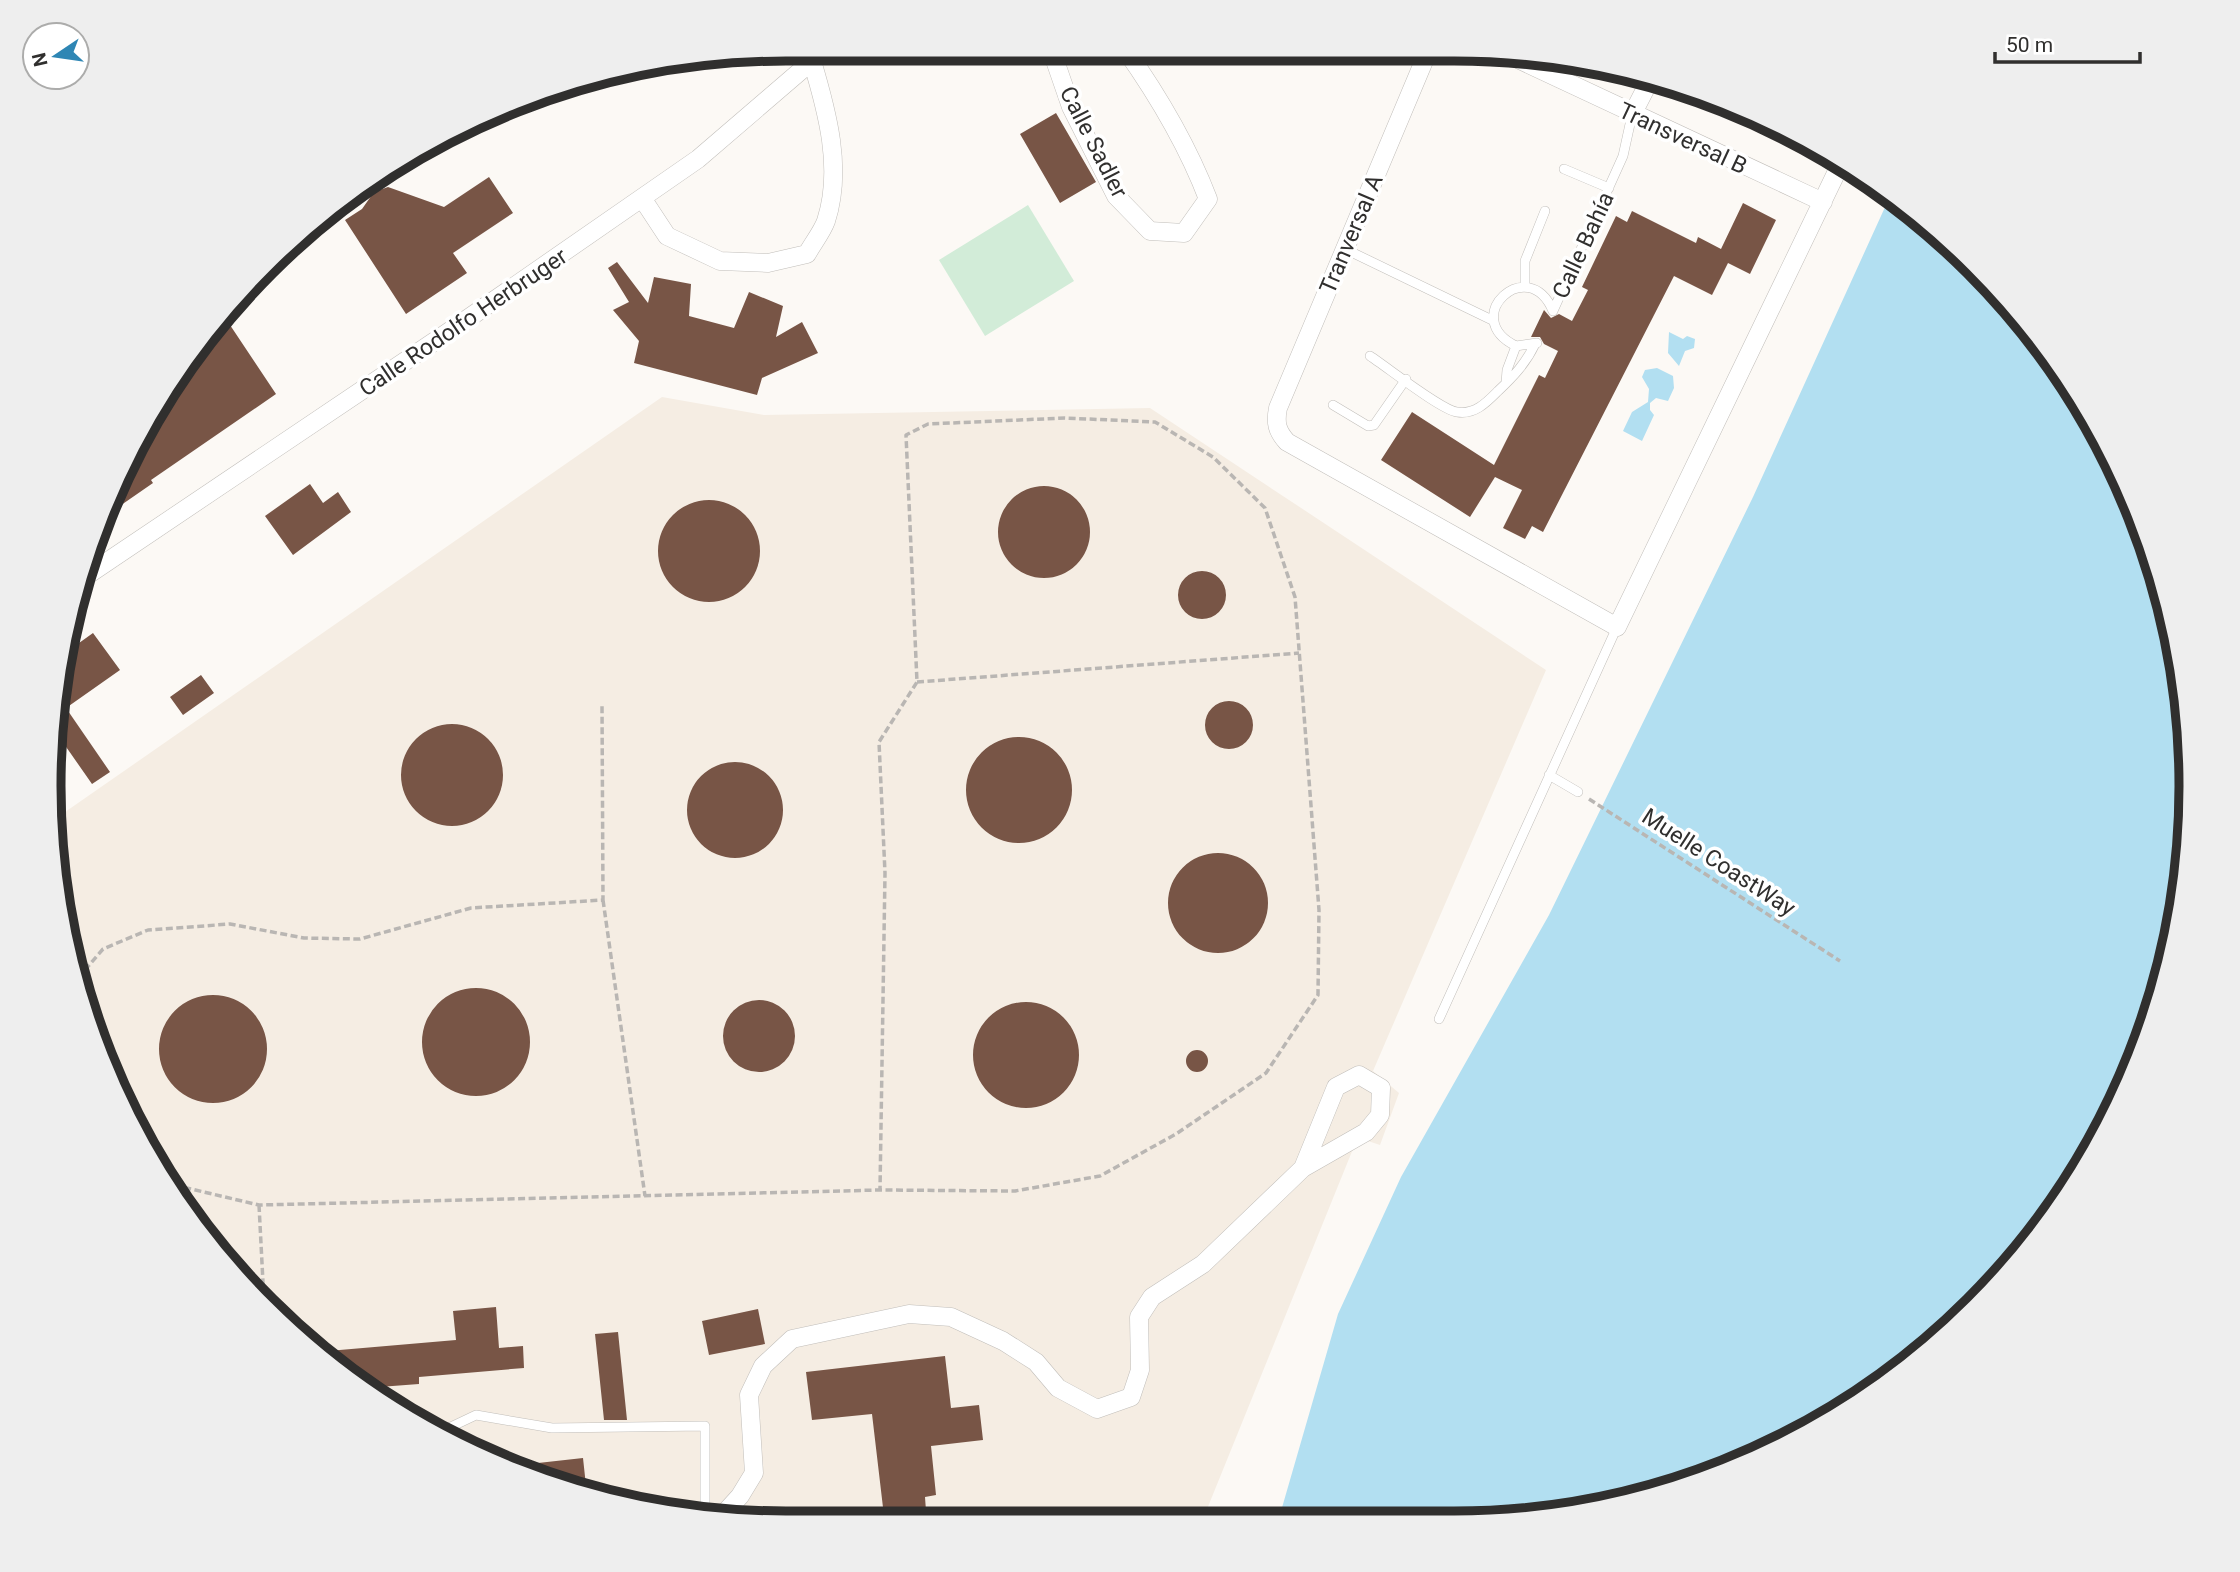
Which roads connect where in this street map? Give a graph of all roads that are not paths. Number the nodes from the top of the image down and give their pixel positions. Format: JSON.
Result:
{"nodes":[{"id":1,"x":812,"y":61,"type":"edge"},
{"id":2,"x":820,"y":61,"type":"edge"},
{"id":3,"x":1055,"y":61,"type":"edge"},
{"id":4,"x":1134,"y":61,"type":"edge"},
{"id":5,"x":1424,"y":61,"type":"edge"},
{"id":6,"x":1530,"y":65,"type":"edge"},
{"id":7,"x":1646,"y":87,"type":"edge"},
{"id":8,"x":1632,"y":115,"type":"junction"},
{"id":9,"x":1564,"y":169,"type":"dead end"},
{"id":10,"x":1837,"y":171,"type":"edge"},
{"id":11,"x":1609,"y":188,"type":"junction"},
{"id":12,"x":642,"y":198,"type":"junction"},
{"id":13,"x":1823,"y":202,"type":"junction"},
{"id":14,"x":1545,"y":211,"type":"dead end"},
{"id":15,"x":1345,"y":249,"type":"junction"},
{"id":16,"x":1525,"y":287,"type":"junction"},
{"id":17,"x":1494,"y":321,"type":"junction"},
{"id":18,"x":1516,"y":346,"type":"junction"},
{"id":19,"x":1370,"y":356,"type":"dead end"},
{"id":20,"x":1406,"y":379,"type":"junction"},
{"id":21,"x":1506,"y":383,"type":"junction"},
{"id":22,"x":1333,"y":405,"type":"dead end"},
{"id":23,"x":95,"y":570,"type":"edge"},
{"id":24,"x":1617,"y":627,"type":"junction"},
{"id":25,"x":1549,"y":775,"type":"junction"},
{"id":26,"x":1578,"y":792,"type":"road end"},
{"id":27,"x":1439,"y":1019,"type":"dead end"},
{"id":28,"x":1303,"y":1168,"type":"junction"},
{"id":29,"x":449,"y":1428,"type":"edge"},
{"id":30,"x":705,"y":1506,"type":"edge"},
{"id":31,"x":729,"y":1508,"type":"edge"}],
"edges":[{"from":1,"to":12,"type":"street","name":"Calle Rodolfo Herbruger"},
{"from":2,"to":12,"type":"street"},
{"from":3,"to":4,"type":"street","name":"Calle Sadler"},
{"from":5,"to":15,"type":"street","name":"Tranversal A"},
{"from":6,"to":8,"type":"street","name":"Transversal B"},
{"from":7,"to":8,"type":"street","name":"Calle Bahía"},
{"from":8,"to":11,"type":"lane","name":"Calle Bahía"},
{"from":8,"to":13,"type":"street","name":"Transversal B"},
{"from":9,"to":11,"type":"lane"},
{"from":10,"to":13,"type":"street"},
{"from":11,"to":16,"type":"lane","name":"Calle Bahía"},
{"from":12,"to":23,"type":"street","name":"Calle Rodolfo Herbruger"},
{"from":13,"to":24,"type":"street"},
{"from":14,"to":16,"type":"lane"},
{"from":15,"to":17,"type":"lane"},
{"from":15,"to":24,"type":"street","name":"Tranversal A"},
{"from":16,"to":17,"type":"lane","name":"Calle Bahía"},
{"from":17,"to":18,"type":"lane"},
{"from":18,"to":21,"type":"lane"},
{"from":18,"to":21,"type":"lane"},
{"from":19,"to":20,"type":"lane"},
{"from":20,"to":21,"type":"lane"},
{"from":20,"to":22,"type":"lane"},
{"from":24,"to":25,"type":"lane"},
{"from":25,"to":26,"type":"lane"},
{"from":25,"to":27,"type":"lane"},
{"from":28,"to":28,"type":"street"},
{"from":28,"to":31,"type":"street"},
{"from":29,"to":30,"type":"lane"}]}
